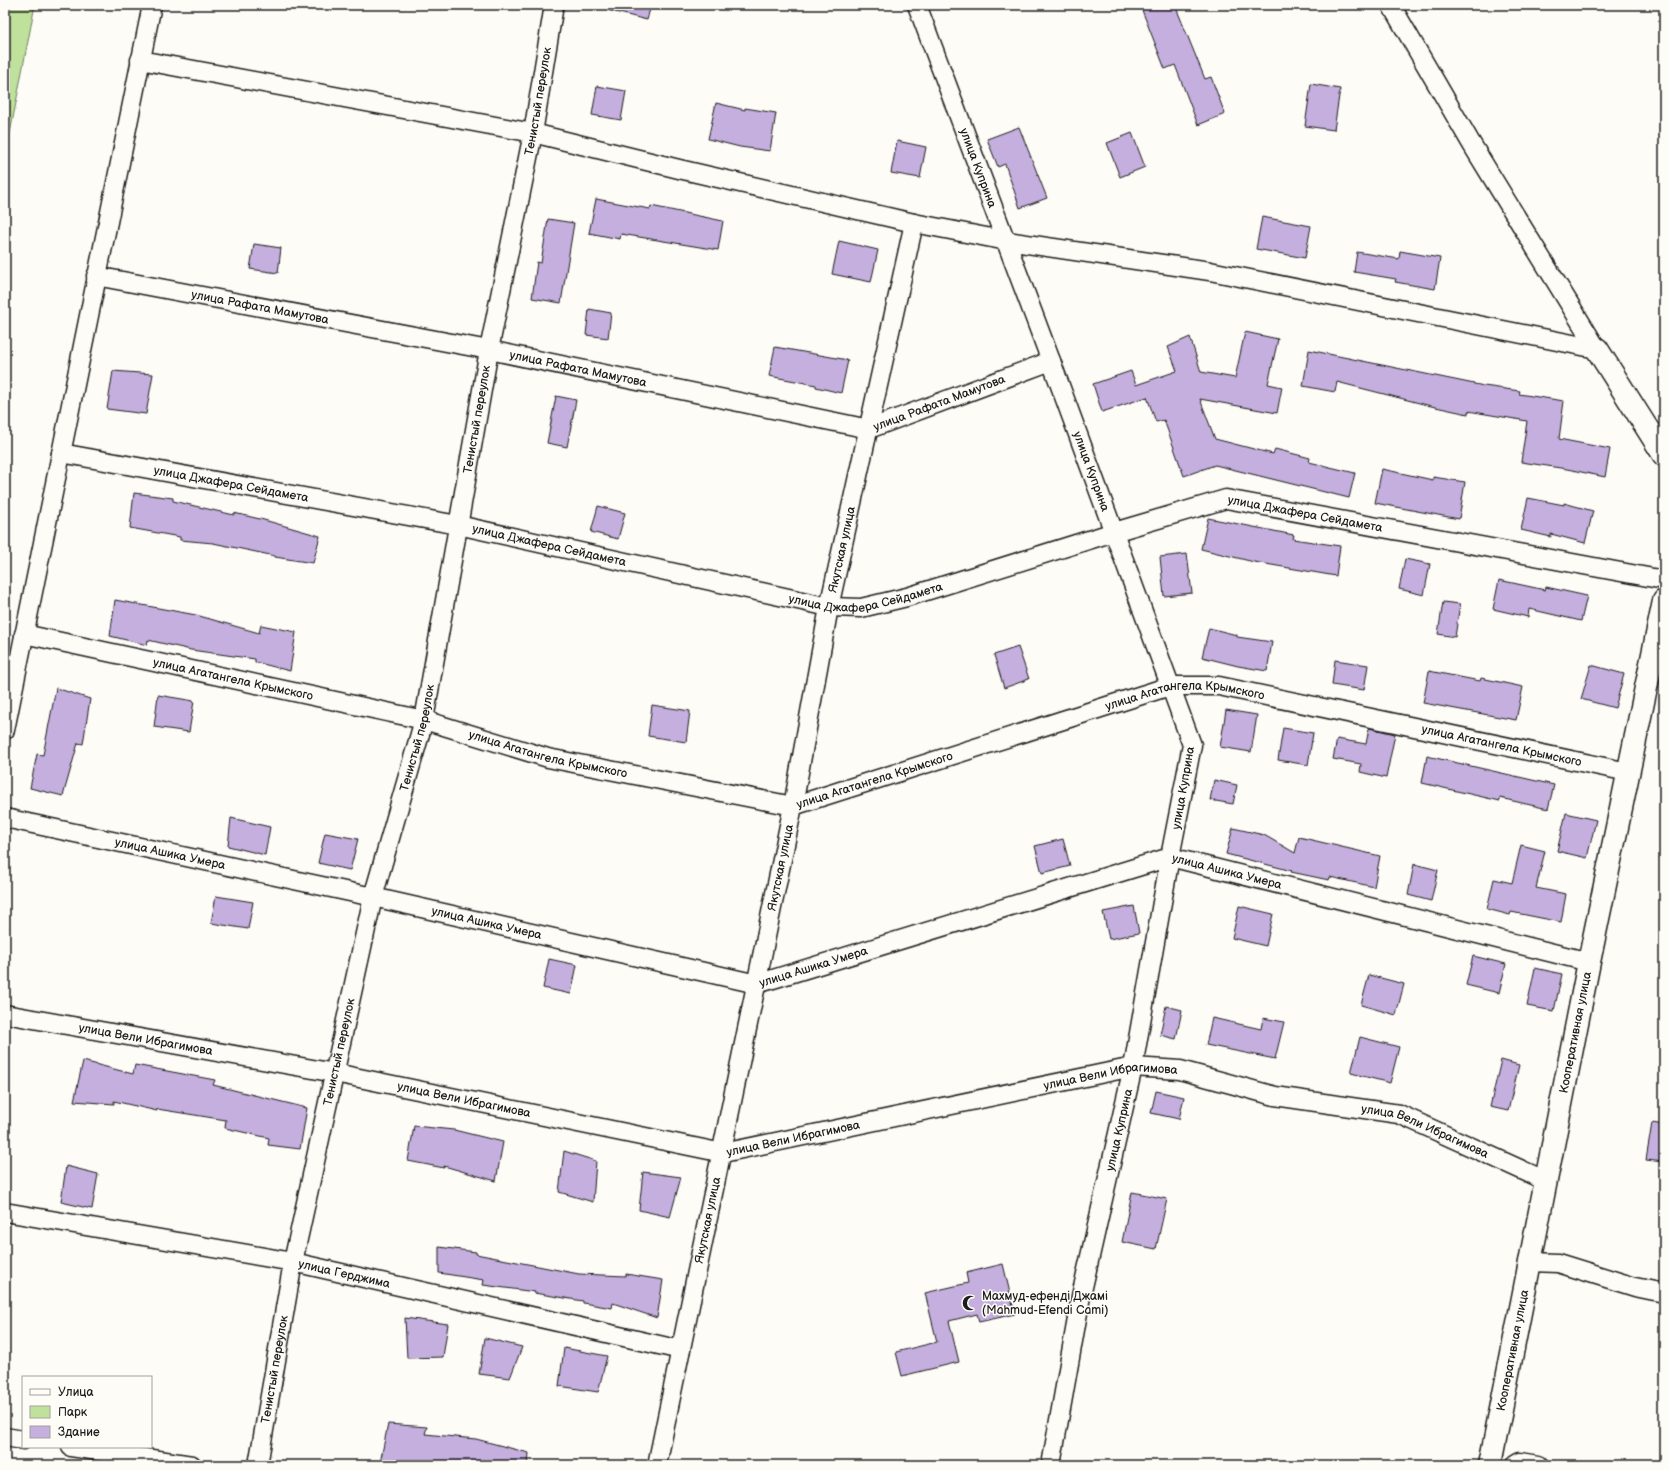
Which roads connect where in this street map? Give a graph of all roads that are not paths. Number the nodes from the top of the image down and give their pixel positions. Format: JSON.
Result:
{"nodes":[{"id":1,"x":152,"y":5,"type":"edge"},
{"id":2,"x":554,"y":5,"type":"edge"},
{"id":3,"x":917,"y":5,"type":"edge"},
{"id":4,"x":1391,"y":5,"type":"edge"},
{"id":5,"x":140,"y":60,"type":"junction"},
{"id":6,"x":533,"y":133,"type":"junction"},
{"id":7,"x":914,"y":223,"type":"junction"},
{"id":8,"x":1007,"y":241,"type":"junction"},
{"id":9,"x":96,"y":276,"type":"junction"},
{"id":10,"x":1597,"y":349,"type":"junction"},
{"id":11,"x":489,"y":350,"type":"junction"},
{"id":12,"x":1051,"y":361,"type":"junction"},
{"id":13,"x":869,"y":429,"type":"junction"},
{"id":14,"x":61,"y":453,"type":"junction"},
{"id":15,"x":1664,"y":455,"type":"edge"},
{"id":16,"x":458,"y":525,"type":"junction"},
{"id":17,"x":1114,"y":532,"type":"junction"},
{"id":18,"x":1664,"y":580,"type":"edge"},
{"id":19,"x":1664,"y":601,"type":"edge"},
{"id":20,"x":829,"y":607,"type":"junction"},
{"id":21,"x":24,"y":634,"type":"junction"},
{"id":22,"x":1170,"y":686,"type":"junction"},
{"id":23,"x":424,"y":720,"type":"junction"},
{"id":24,"x":5,"y":730,"type":"edge"},
{"id":25,"x":1628,"y":772,"type":"junction"},
{"id":26,"x":793,"y":806,"type":"junction"},
{"id":27,"x":5,"y":818,"type":"edge"},
{"id":28,"x":1170,"y":857,"type":"junction"},
{"id":29,"x":373,"y":897,"type":"junction"},
{"id":30,"x":1589,"y":962,"type":"junction"},
{"id":31,"x":756,"y":984,"type":"junction"},
{"id":32,"x":5,"y":1014,"type":"edge"},
{"id":33,"x":1134,"y":1067,"type":"junction"},
{"id":34,"x":335,"y":1073,"type":"junction"},
{"id":35,"x":723,"y":1153,"type":"junction"},
{"id":36,"x":1546,"y":1180,"type":"junction"},
{"id":37,"x":5,"y":1212,"type":"edge"},
{"id":38,"x":293,"y":1262,"type":"junction"},
{"id":39,"x":1530,"y":1262,"type":"junction"},
{"id":40,"x":1664,"y":1293,"type":"edge"},
{"id":41,"x":681,"y":1350,"type":"junction"},
{"id":42,"x":5,"y":1437,"type":"edge"},
{"id":43,"x":22,"y":1440,"type":"edge"},
{"id":44,"x":77,"y":1448,"type":"edge"},
{"id":45,"x":192,"y":1465,"type":"edge"},
{"id":46,"x":258,"y":1465,"type":"edge"},
{"id":47,"x":657,"y":1465,"type":"edge"},
{"id":48,"x":1051,"y":1465,"type":"edge"},
{"id":49,"x":1490,"y":1465,"type":"edge"},
{"id":50,"x":1516,"y":1465,"type":"edge"},
{"id":51,"x":1539,"y":1465,"type":"edge"}],
"edges":[{"from":1,"to":5,"type":"street"},
{"from":2,"to":6,"type":"street","name":"Тенистый переулок"},
{"from":3,"to":8,"type":"street","name":"улица Куприна"},
{"from":4,"to":10,"type":"street"},
{"from":5,"to":6,"type":"street"},
{"from":5,"to":9,"type":"street"},
{"from":6,"to":7,"type":"street"},
{"from":6,"to":11,"type":"street","name":"Тенистый переулок"},
{"from":7,"to":8,"type":"street"},
{"from":7,"to":13,"type":"street","name":"Якутская улица"},
{"from":8,"to":10,"type":"street"},
{"from":8,"to":12,"type":"street","name":"улица Куприна"},
{"from":9,"to":11,"type":"street","name":"улица Рафата Мамутова"},
{"from":9,"to":14,"type":"street"},
{"from":10,"to":15,"type":"street"},
{"from":11,"to":13,"type":"street","name":"улица Рафата Мамутова"},
{"from":11,"to":16,"type":"street","name":"Тенистый переулок"},
{"from":12,"to":13,"type":"street","name":"улица Рафата Мамутова"},
{"from":12,"to":17,"type":"street","name":"улица Куприна"},
{"from":13,"to":20,"type":"street","name":"Якутская улица"},
{"from":14,"to":16,"type":"street","name":"улица Джафера Сейдамета"},
{"from":14,"to":21,"type":"street"},
{"from":16,"to":20,"type":"street","name":"улица Джафера Сейдамета"},
{"from":16,"to":23,"type":"street","name":"Тенистый переулок"},
{"from":17,"to":18,"type":"street","name":"улица Джафера Сейдамета"},
{"from":17,"to":20,"type":"street","name":"улица Джафера Сейдамета"},
{"from":17,"to":22,"type":"street","name":"улица Куприна"},
{"from":19,"to":25,"type":"street","name":"Кооперативная улица"},
{"from":20,"to":26,"type":"street","name":"Якутская улица"},
{"from":21,"to":23,"type":"street","name":"улица Агатангела Крымского"},
{"from":21,"to":24,"type":"street"},
{"from":22,"to":25,"type":"street","name":"улица Агатангела Крымского"},
{"from":22,"to":26,"type":"street","name":"улица Агатангела Крымского"},
{"from":22,"to":28,"type":"street","name":"улица Куприна"},
{"from":23,"to":26,"type":"street","name":"улица Агатангела Крымского"},
{"from":23,"to":29,"type":"street","name":"Тенистый переулок"},
{"from":25,"to":30,"type":"street","name":"Кооперативная улица"},
{"from":26,"to":31,"type":"street","name":"Якутская улица"},
{"from":27,"to":29,"type":"street","name":"улица Ашика Умера"},
{"from":28,"to":30,"type":"street","name":"улица Ашика Умера"},
{"from":28,"to":31,"type":"street","name":"улица Ашика Умера"},
{"from":28,"to":33,"type":"street","name":"улица Куприна"},
{"from":29,"to":31,"type":"street","name":"улица Ашика Умера"},
{"from":29,"to":34,"type":"street","name":"Тенистый переулок"},
{"from":30,"to":36,"type":"street","name":"Кооперативная улица"},
{"from":31,"to":35,"type":"street","name":"Якутская улица"},
{"from":32,"to":34,"type":"street","name":"улица Вели Ибрагимова"},
{"from":33,"to":35,"type":"street","name":"улица Вели Ибрагимова"},
{"from":33,"to":36,"type":"street","name":"улица Вели Ибрагимова"},
{"from":33,"to":48,"type":"street","name":"улица Куприна"},
{"from":34,"to":35,"type":"street","name":"улица Вели Ибрагимова"},
{"from":34,"to":38,"type":"street","name":"Тенистый переулок"},
{"from":35,"to":41,"type":"street","name":"Якутская улица"},
{"from":36,"to":39,"type":"street","name":"Кооперативная улица"},
{"from":37,"to":38,"type":"street","name":"улица Герджима"},
{"from":38,"to":41,"type":"street","name":"улица Герджима"},
{"from":38,"to":46,"type":"street","name":"Тенистый переулок"},
{"from":39,"to":40,"type":"street"},
{"from":39,"to":49,"type":"street","name":"Кооперативная улица"},
{"from":41,"to":47,"type":"street","name":"Якутская улица"},
{"from":42,"to":43,"type":"street"},
{"from":44,"to":45,"type":"street"},
{"from":50,"to":51,"type":"street"}]}
